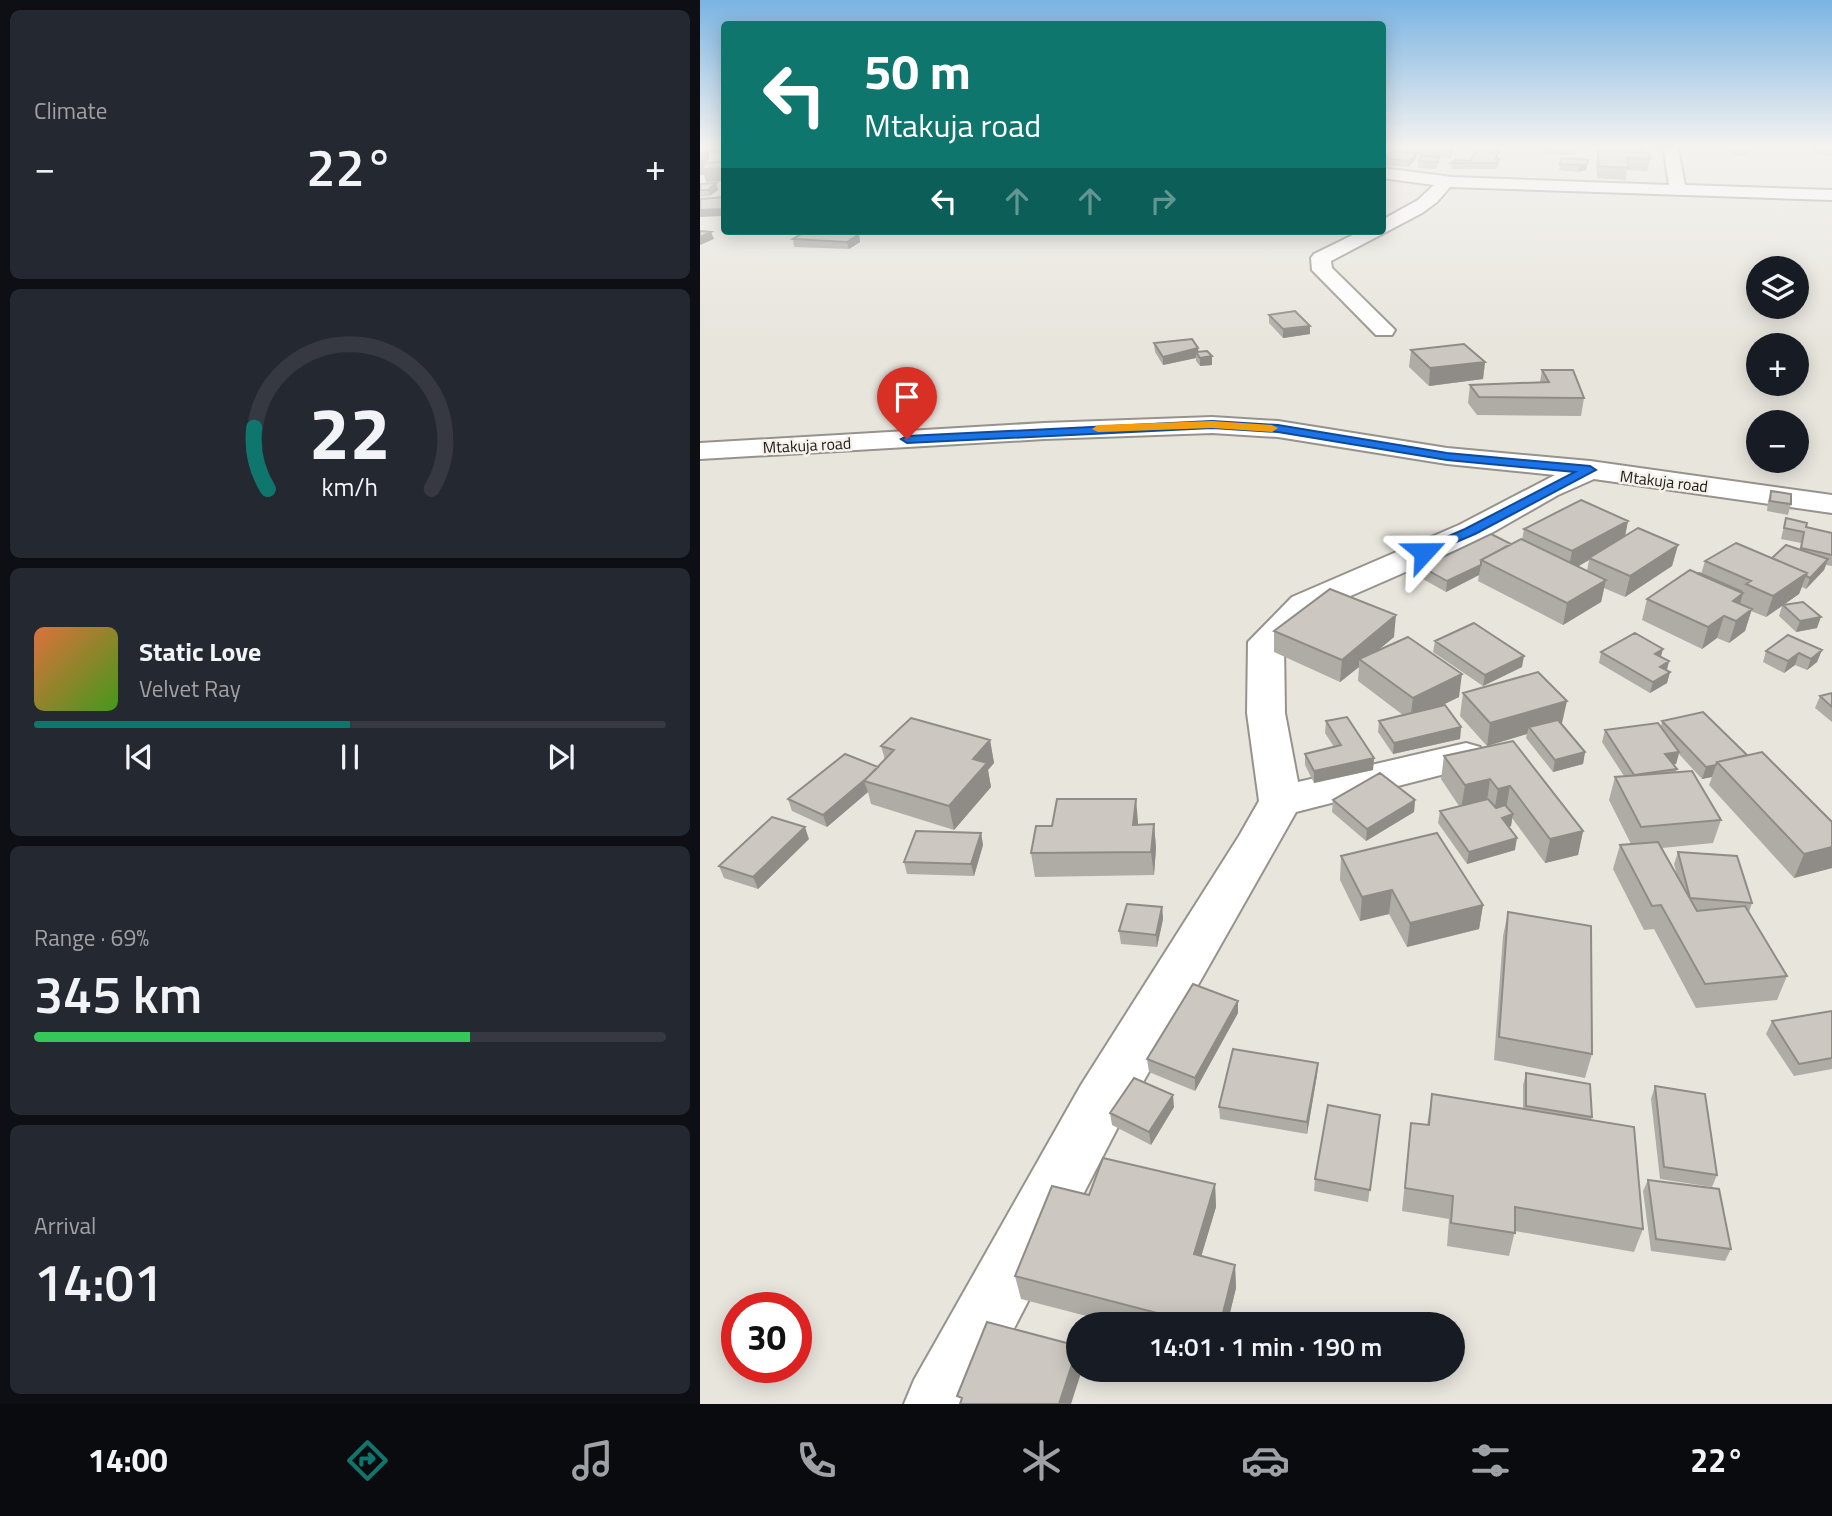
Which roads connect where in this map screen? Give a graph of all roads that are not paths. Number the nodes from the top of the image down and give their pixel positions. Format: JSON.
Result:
{"nodes":[{"id":1,"x":1411,"y":211,"type":"edge"},
{"id":2,"x":1386,"y":225,"type":"edge"},
{"id":3,"x":1366,"y":235,"type":"edge"},
{"id":4,"x":1384,"y":330,"type":"dead end"},
{"id":5,"x":700,"y":451,"type":"edge"},
{"id":6,"x":1590,"y":470,"type":"junction"},
{"id":7,"x":1832,"y":504,"type":"edge"},
{"id":8,"x":1466,"y":756,"type":"edge"},
{"id":9,"x":1280,"y":801,"type":"junction"},
{"id":10,"x":938,"y":1404,"type":"edge"}],
"edges":[{"from":1,"to":2,"type":"street"},
{"from":3,"to":4,"type":"street"},
{"from":5,"to":6,"type":"street","name":"Mtakuja road"},
{"from":6,"to":7,"type":"street","name":"Mtakuja road"},
{"from":6,"to":9,"type":"street"},
{"from":8,"to":9,"type":"street"},
{"from":9,"to":10,"type":"street"}]}
